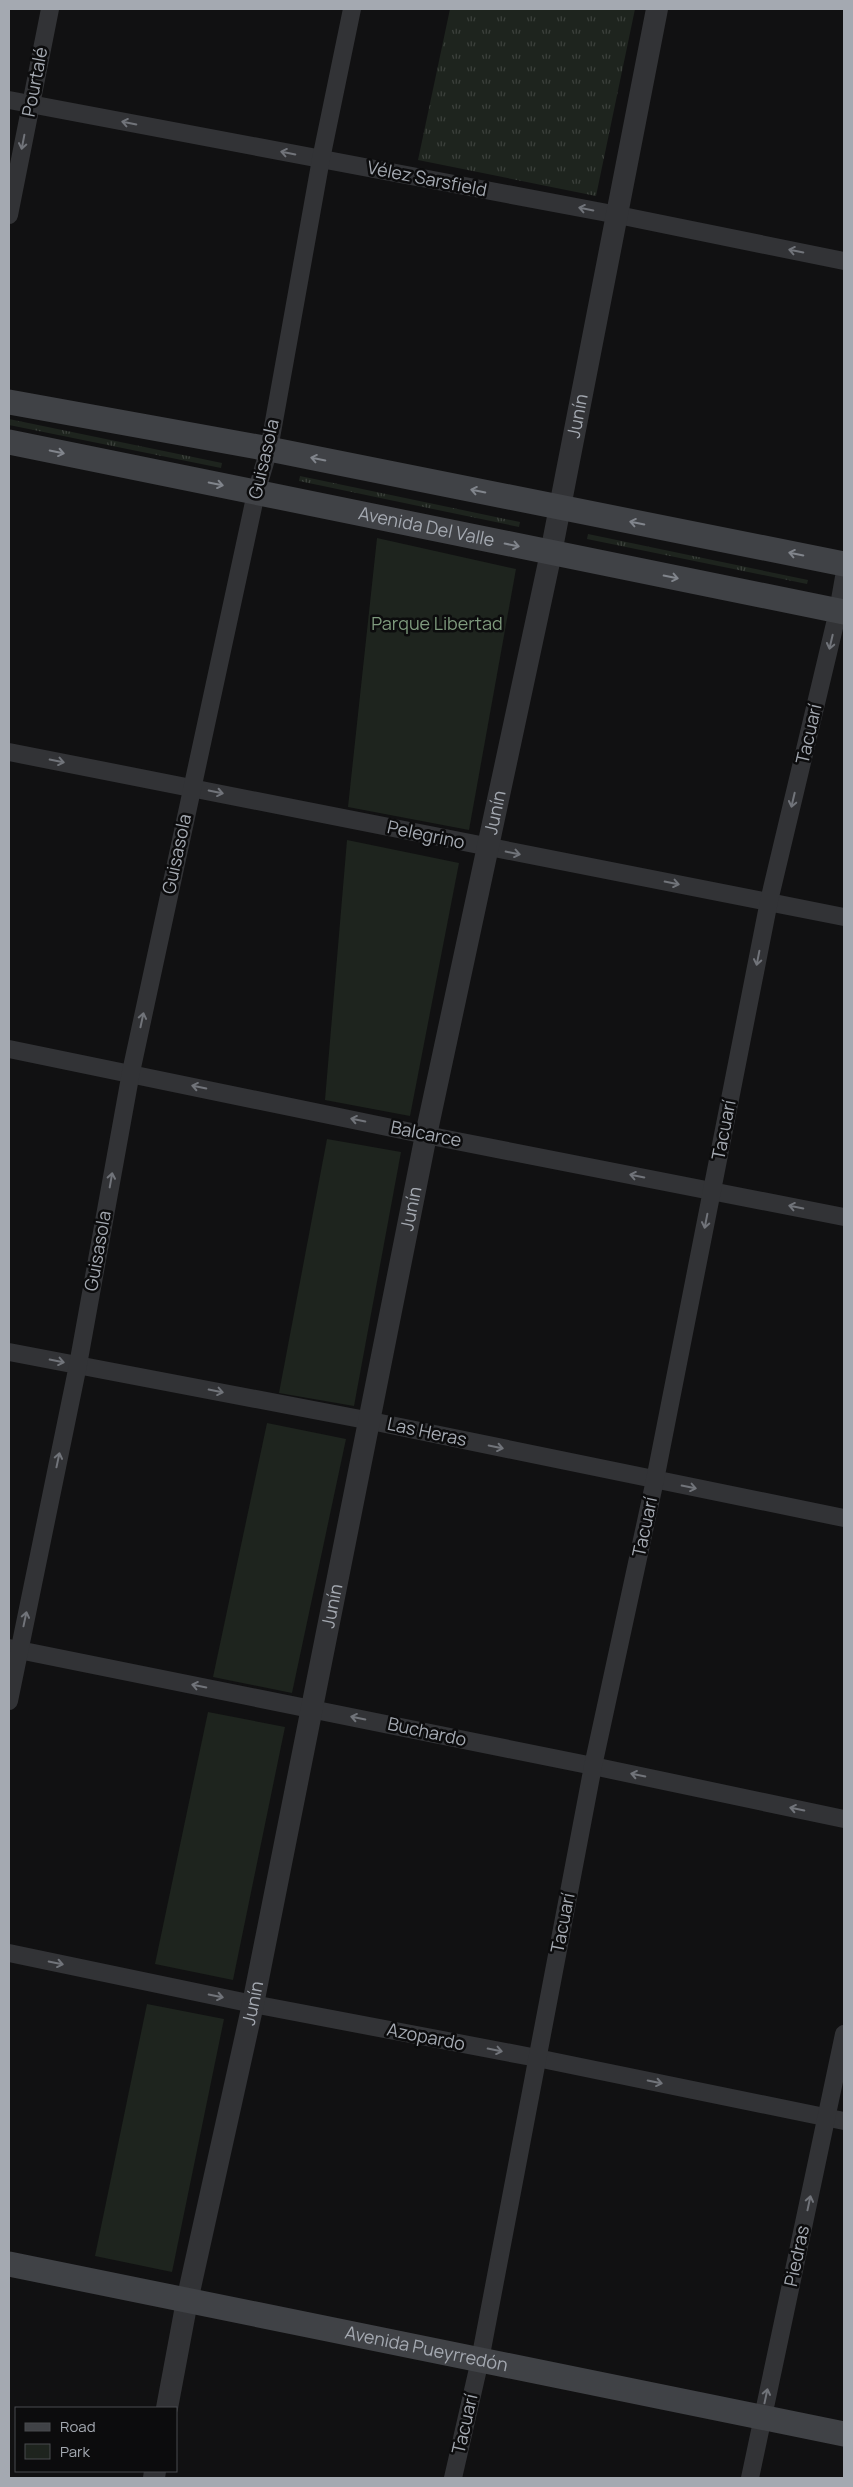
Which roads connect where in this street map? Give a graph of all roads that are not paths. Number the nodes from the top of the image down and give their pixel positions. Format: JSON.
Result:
{"nodes":[{"id":1,"x":50,"y":9,"type":"edge"},
{"id":2,"x":352,"y":9,"type":"edge"},
{"id":3,"x":658,"y":9,"type":"edge"},
{"id":4,"x":9,"y":100,"type":"edge"},
{"id":5,"x":30,"y":104,"type":"junction"},
{"id":6,"x":321,"y":159,"type":"junction"},
{"id":7,"x":9,"y":215,"type":"edge"},
{"id":8,"x":618,"y":215,"type":"junction"},
{"id":9,"x":844,"y":261,"type":"edge"},
{"id":10,"x":9,"y":402,"type":"edge"},
{"id":11,"x":9,"y":442,"type":"edge"},
{"id":12,"x":268,"y":449,"type":"junction"},
{"id":13,"x":256,"y":493,"type":"junction"},
{"id":14,"x":559,"y":507,"type":"junction"},
{"id":15,"x":551,"y":552,"type":"junction"},
{"id":16,"x":844,"y":564,"type":"edge"},
{"id":17,"x":844,"y":577,"type":"edge"},
{"id":18,"x":841,"y":611,"type":"edge"},
{"id":19,"x":9,"y":752,"type":"edge"},
{"id":20,"x":191,"y":787,"type":"junction"},
{"id":21,"x":488,"y":848,"type":"junction"},
{"id":22,"x":769,"y":901,"type":"junction"},
{"id":23,"x":844,"y":917,"type":"edge"},
{"id":24,"x":9,"y":1049,"type":"edge"},
{"id":25,"x":131,"y":1072,"type":"junction"},
{"id":26,"x":426,"y":1135,"type":"junction"},
{"id":27,"x":712,"y":1191,"type":"junction"},
{"id":28,"x":844,"y":1217,"type":"edge"},
{"id":29,"x":9,"y":1352,"type":"edge"},
{"id":30,"x":78,"y":1365,"type":"junction"},
{"id":31,"x":371,"y":1420,"type":"junction"},
{"id":32,"x":655,"y":1480,"type":"junction"},
{"id":33,"x":844,"y":1518,"type":"edge"},
{"id":34,"x":14,"y":1649,"type":"edge"},
{"id":35,"x":9,"y":1701,"type":"edge"},
{"id":36,"x":310,"y":1708,"type":"junction"},
{"id":37,"x":593,"y":1766,"type":"junction"},
{"id":38,"x":844,"y":1819,"type":"edge"},
{"id":39,"x":9,"y":1953,"type":"edge"},
{"id":40,"x":253,"y":2004,"type":"junction"},
{"id":41,"x":844,"y":2034,"type":"edge"},
{"id":42,"x":537,"y":2058,"type":"junction"},
{"id":43,"x":836,"y":2119,"type":"edge"},
{"id":44,"x":9,"y":2264,"type":"edge"},
{"id":45,"x":187,"y":2301,"type":"junction"},
{"id":46,"x":480,"y":2360,"type":"junction"},
{"id":47,"x":167,"y":2407,"type":"edge"},
{"id":48,"x":762,"y":2417,"type":"junction"},
{"id":49,"x":844,"y":2434,"type":"edge"},
{"id":50,"x":453,"y":2478,"type":"edge"},
{"id":51,"x":750,"y":2478,"type":"edge"}],
"edges":[{"from":1,"to":5,"type":"street","name":"Pourtalé"},
{"from":2,"to":6,"type":"street","name":"Guisasola"},
{"from":3,"to":8,"type":"street","name":"Junín"},
{"from":4,"to":5,"type":"street","name":"Vélez Sarsfield"},
{"from":6,"to":5,"type":"street","name":"Vélez Sarsfield","one_way":true},
{"from":5,"to":7,"type":"street","name":"Pourtalé","one_way":true},
{"from":8,"to":6,"type":"street","name":"Vélez Sarsfield","one_way":true},
{"from":6,"to":12,"type":"street","name":"Guisasola"},
{"from":9,"to":8,"type":"street","name":"Vélez Sarsfield","one_way":true},
{"from":8,"to":14,"type":"street","name":"Junín"},
{"from":10,"to":12,"type":"main road"},
{"from":11,"to":13,"type":"main road","name":"Avenida Del Valle","one_way":true},
{"from":12,"to":13,"type":"street","name":"Guisasola"},
{"from":14,"to":12,"type":"main road","one_way":true},
{"from":13,"to":15,"type":"main road","name":"Avenida Del Valle","one_way":true},
{"from":13,"to":20,"type":"street","name":"Guisasola"},
{"from":14,"to":15,"type":"street","name":"Junín"},
{"from":16,"to":14,"type":"main road","one_way":true},
{"from":15,"to":18,"type":"main road","name":"Avenida Del Valle","one_way":true},
{"from":15,"to":21,"type":"street","name":"Junín"},
{"from":17,"to":18,"type":"street","name":"Tacuarí"},
{"from":18,"to":22,"type":"street","name":"Tacuarí","one_way":true},
{"from":19,"to":20,"type":"street","name":"Pelegrino","one_way":true},
{"from":20,"to":21,"type":"street","name":"Pelegrino","one_way":true},
{"from":25,"to":20,"type":"street","name":"Guisasola","one_way":true},
{"from":21,"to":22,"type":"street","name":"Pelegrino","one_way":true},
{"from":21,"to":26,"type":"street","name":"Junín"},
{"from":22,"to":23,"type":"street","name":"Pelegrino"},
{"from":22,"to":27,"type":"street","name":"Tacuarí","one_way":true},
{"from":24,"to":25,"type":"street","name":"Balcarce"},
{"from":26,"to":25,"type":"street","name":"Balcarce","one_way":true},
{"from":30,"to":25,"type":"street","name":"Guisasola","one_way":true},
{"from":27,"to":26,"type":"street","name":"Balcarce","one_way":true},
{"from":26,"to":31,"type":"street","name":"Junín"},
{"from":28,"to":27,"type":"street","name":"Balcarce","one_way":true},
{"from":27,"to":32,"type":"street","name":"Tacuarí","one_way":true},
{"from":29,"to":30,"type":"street","name":"Las Heras","one_way":true},
{"from":30,"to":31,"type":"street","name":"Las Heras","one_way":true},
{"from":34,"to":30,"type":"street","name":"Guisasola","one_way":true},
{"from":31,"to":32,"type":"street","name":"Las Heras","one_way":true},
{"from":31,"to":36,"type":"street","name":"Junín"},
{"from":32,"to":33,"type":"street","name":"Las Heras","one_way":true},
{"from":32,"to":37,"type":"street","name":"Tacuarí"},
{"from":34,"to":35,"type":"street","name":"Guisasola"},
{"from":36,"to":34,"type":"street","name":"Buchardo","one_way":true},
{"from":37,"to":36,"type":"street","name":"Buchardo","one_way":true},
{"from":36,"to":40,"type":"street","name":"Junín"},
{"from":38,"to":37,"type":"street","name":"Buchardo","one_way":true},
{"from":37,"to":42,"type":"street","name":"Tacuarí"},
{"from":39,"to":40,"type":"street","name":"Azopardo","one_way":true},
{"from":40,"to":42,"type":"street","name":"Azopardo","one_way":true},
{"from":40,"to":45,"type":"street","name":"Junín"},
{"from":41,"to":43,"type":"street","name":"Piedras"},
{"from":42,"to":43,"type":"street","name":"Azopardo","one_way":true},
{"from":42,"to":46,"type":"street","name":"Tacuarí"},
{"from":48,"to":43,"type":"street","name":"Piedras","one_way":true},
{"from":44,"to":45,"type":"main road","name":"Avenida Pueyrredón"},
{"from":45,"to":46,"type":"main road","name":"Avenida Pueyrredón"},
{"from":45,"to":47,"type":"street","name":"Junín"},
{"from":46,"to":48,"type":"main road","name":"Avenida Pueyrredón"},
{"from":46,"to":50,"type":"street","name":"Tacuarí"},
{"from":48,"to":49,"type":"main road","name":"Avenida Pueyrredón"},
{"from":48,"to":51,"type":"street","name":"Piedras"}]}
